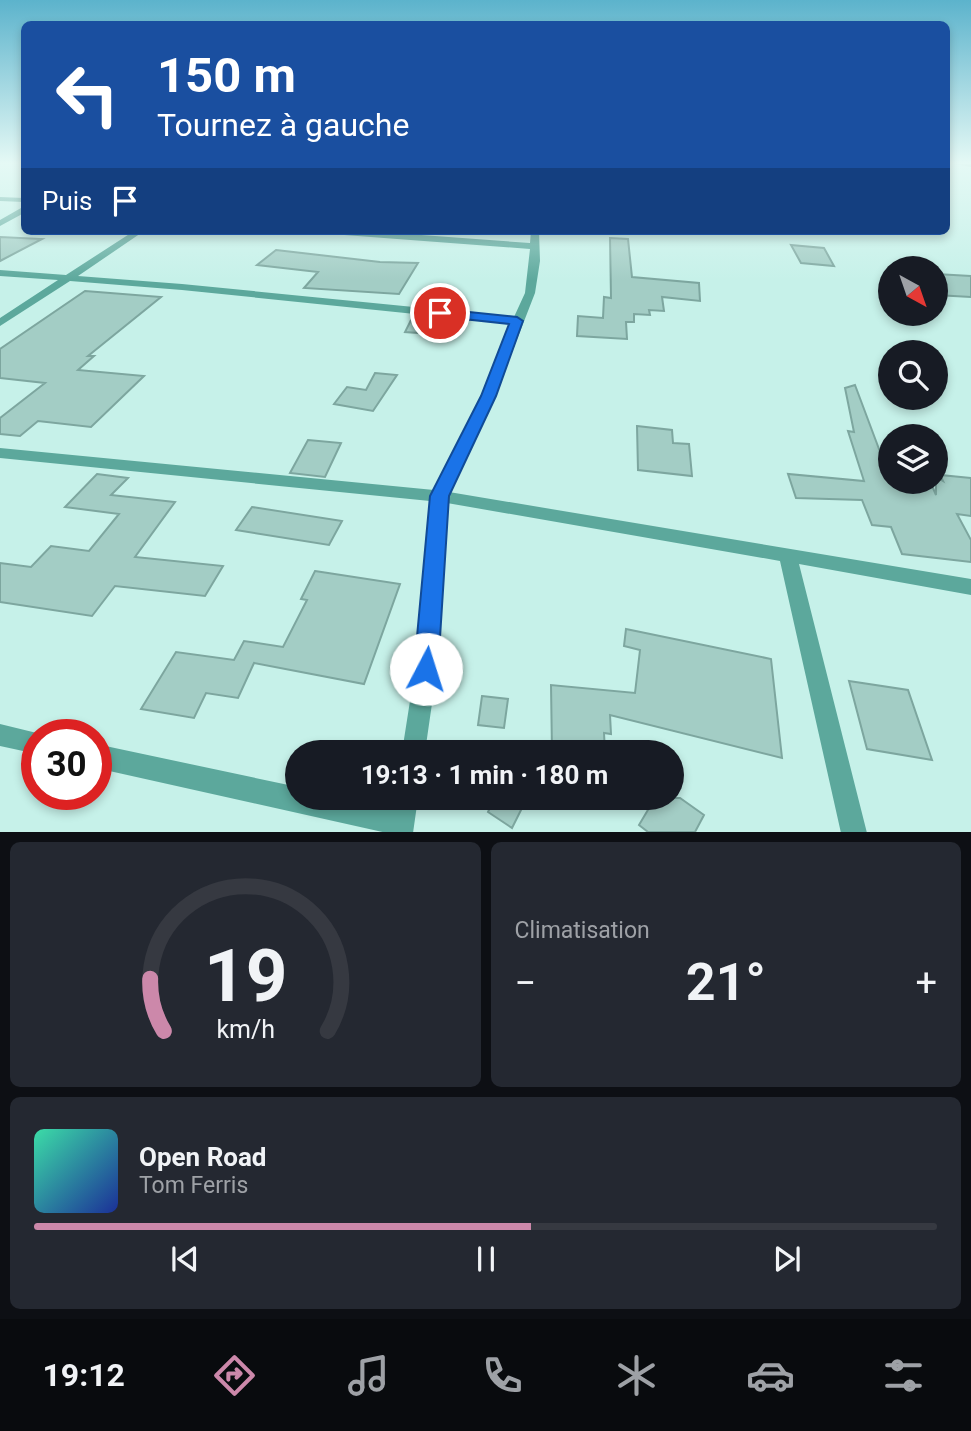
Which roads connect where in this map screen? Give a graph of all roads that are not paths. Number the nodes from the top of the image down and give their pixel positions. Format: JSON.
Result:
{"nodes":[{"id":1,"x":21,"y":212,"type":"edge"},
{"id":2,"x":0,"y":223,"type":"edge"},
{"id":3,"x":135,"y":235,"type":"edge"},
{"id":4,"x":385,"y":235,"type":"edge"},
{"id":5,"x":535,"y":235,"type":"edge"},
{"id":6,"x":534,"y":246,"type":"junction"},
{"id":7,"x":0,"y":273,"type":"edge"},
{"id":8,"x":68,"y":277,"type":"junction"},
{"id":9,"x":517,"y":321,"type":"junction"},
{"id":10,"x":0,"y":323,"type":"edge"},
{"id":11,"x":0,"y":453,"type":"edge"},
{"id":12,"x":439,"y":496,"type":"junction"},
{"id":13,"x":789,"y":558,"type":"junction"},
{"id":14,"x":971,"y":587,"type":"edge"},
{"id":15,"x":0,"y":735,"type":"edge"},
{"id":16,"x":21,"y":740,"type":"edge"},
{"id":17,"x":415,"y":740,"type":"edge"},
{"id":18,"x":112,"y":758,"type":"edge"},
{"id":19,"x":403,"y":818,"type":"edge"},
{"id":20,"x":855,"y":832,"type":"edge"}],
"edges":[{"from":1,"to":2,"type":"street"},
{"from":3,"to":8,"type":"street"},
{"from":4,"to":6,"type":"street"},
{"from":5,"to":6,"type":"street"},
{"from":6,"to":9,"type":"street"},
{"from":7,"to":8,"type":"street"},
{"from":8,"to":9,"type":"street"},
{"from":8,"to":10,"type":"street"},
{"from":9,"to":12,"type":"street"},
{"from":11,"to":12,"type":"street"},
{"from":12,"to":13,"type":"street"},
{"from":12,"to":17,"type":"street"},
{"from":13,"to":14,"type":"street"},
{"from":13,"to":20,"type":"street"},
{"from":15,"to":16,"type":"street"},
{"from":18,"to":19,"type":"street"}]}
